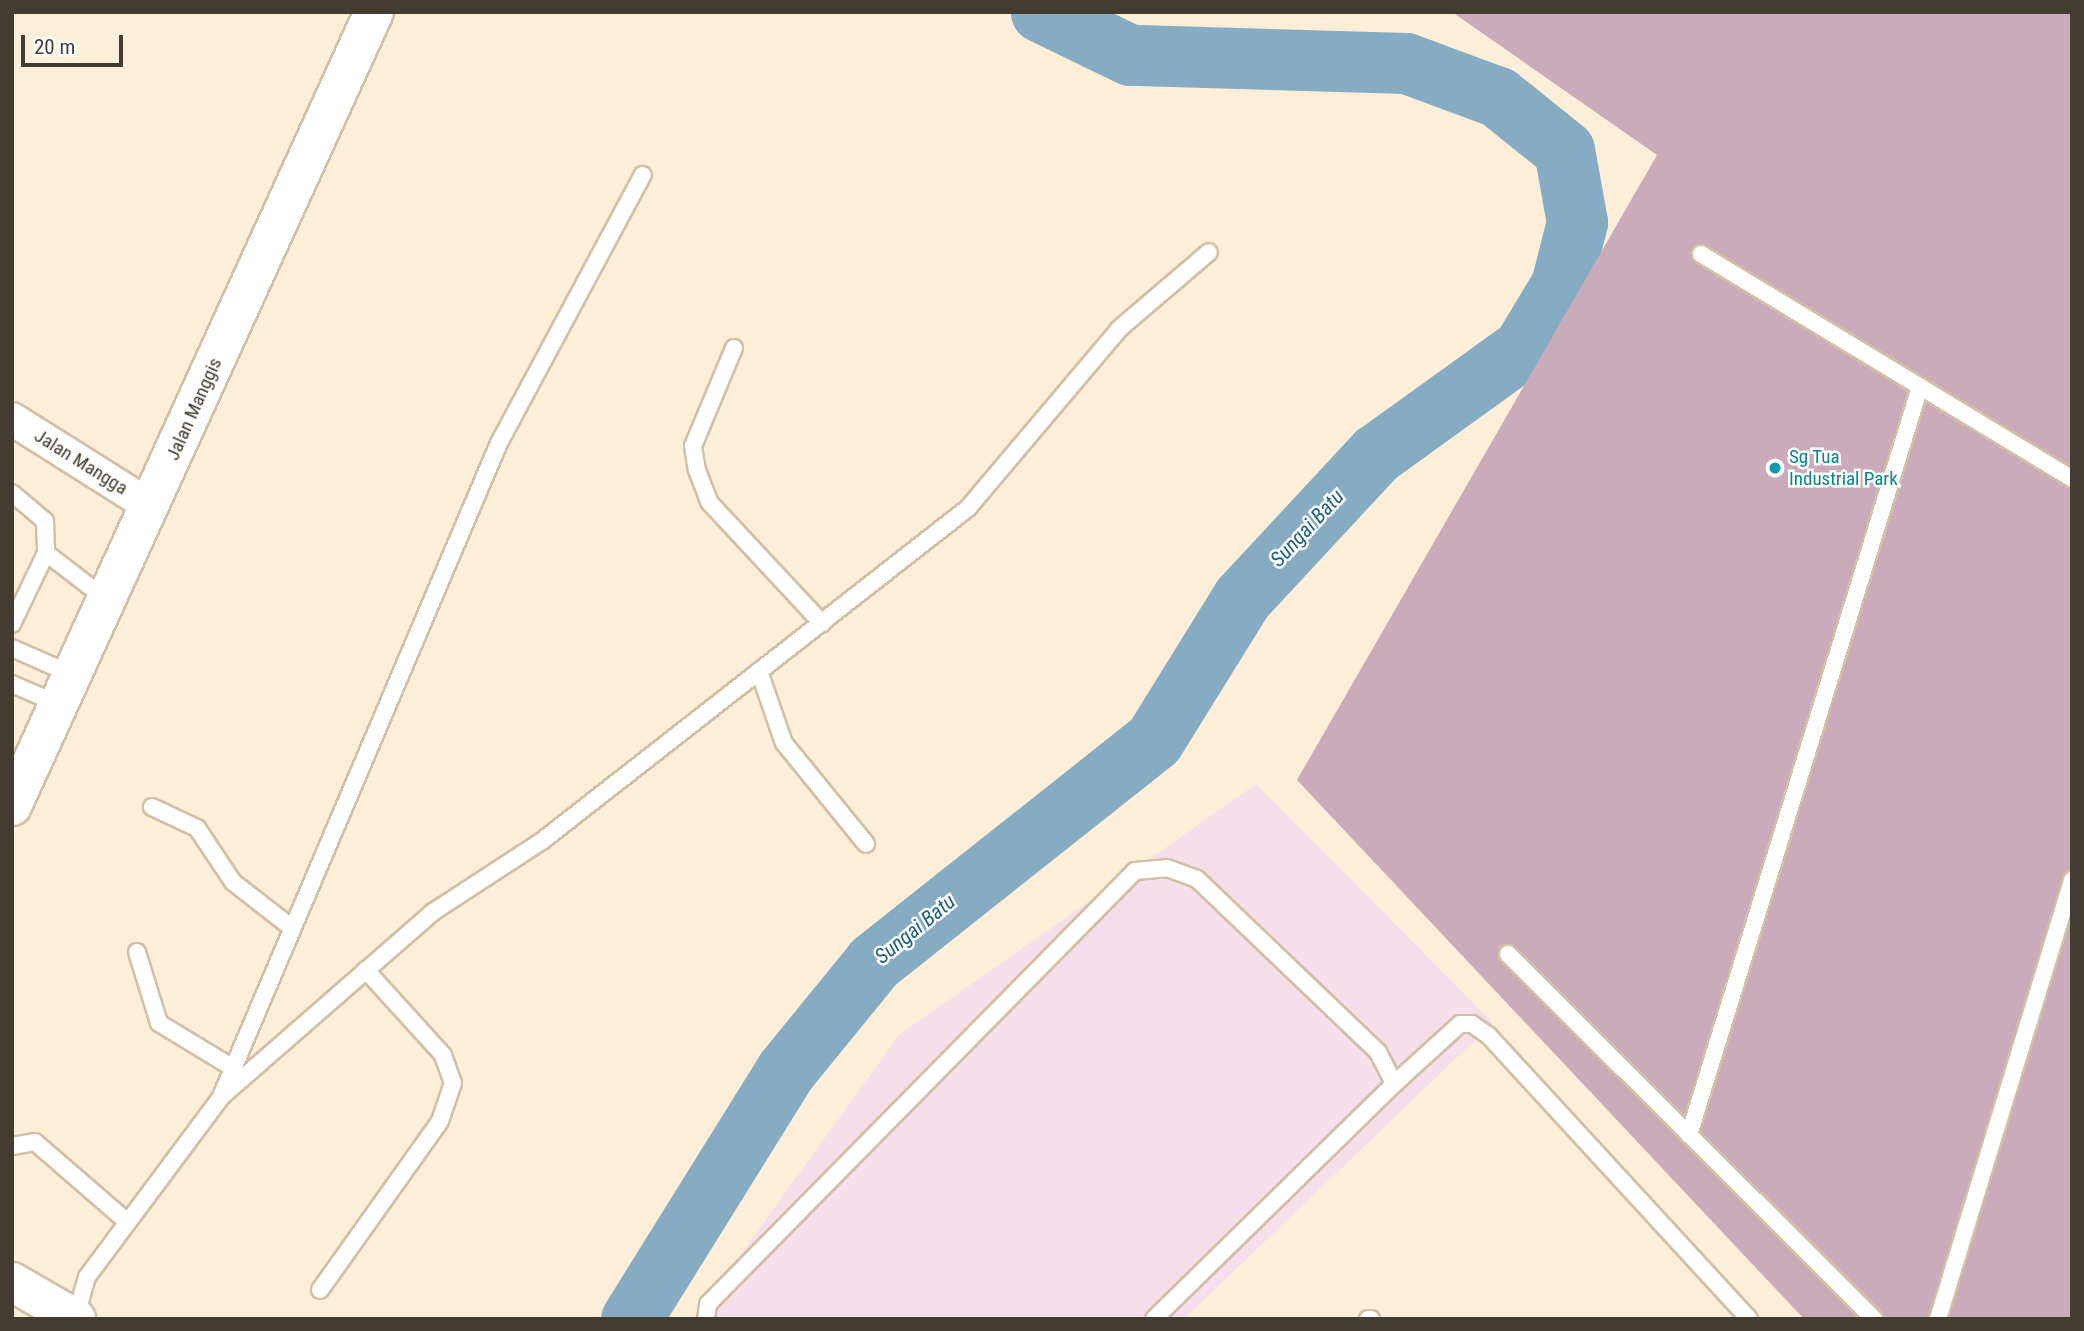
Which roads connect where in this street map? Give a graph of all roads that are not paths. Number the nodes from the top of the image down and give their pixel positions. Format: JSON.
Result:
{"nodes":[{"id":1,"x":374,"y":12,"type":"edge"},
{"id":2,"x":643,"y":175,"type":"dead end"},
{"id":3,"x":1209,"y":252,"type":"dead end"},
{"id":4,"x":1701,"y":254,"type":"dead end"},
{"id":5,"x":734,"y":348,"type":"dead end"},
{"id":6,"x":1920,"y":387,"type":"junction"},
{"id":7,"x":12,"y":419,"type":"edge"},
{"id":8,"x":2072,"y":479,"type":"edge"},
{"id":9,"x":12,"y":493,"type":"edge"},
{"id":10,"x":150,"y":506,"type":"junction"},
{"id":11,"x":46,"y":553,"type":"junction"},
{"id":12,"x":107,"y":600,"type":"junction"},
{"id":13,"x":822,"y":623,"type":"junction"},
{"id":14,"x":12,"y":624,"type":"edge"},
{"id":15,"x":12,"y":648,"type":"edge"},
{"id":16,"x":759,"y":671,"type":"junction"},
{"id":17,"x":12,"y":684,"type":"edge"},
{"id":18,"x":65,"y":690,"type":"junction"},
{"id":19,"x":12,"y":806,"type":"edge"},
{"id":20,"x":152,"y":807,"type":"dead end"},
{"id":21,"x":866,"y":844,"type":"dead end"},
{"id":22,"x":2072,"y":880,"type":"edge"},
{"id":23,"x":292,"y":928,"type":"junction"},
{"id":24,"x":136,"y":952,"type":"dead end"},
{"id":25,"x":1508,"y":954,"type":"dead end"},
{"id":26,"x":366,"y":970,"type":"junction"},
{"id":27,"x":233,"y":1068,"type":"junction"},
{"id":28,"x":1394,"y":1084,"type":"junction"},
{"id":29,"x":220,"y":1097,"type":"junction"},
{"id":30,"x":1689,"y":1135,"type":"junction"},
{"id":31,"x":12,"y":1146,"type":"edge"},
{"id":32,"x":125,"y":1220,"type":"junction"},
{"id":33,"x":12,"y":1282,"type":"edge"},
{"id":34,"x":320,"y":1290,"type":"dead end"},
{"id":35,"x":76,"y":1319,"type":"edge"},
{"id":36,"x":706,"y":1319,"type":"edge"},
{"id":37,"x":1154,"y":1319,"type":"edge"},
{"id":38,"x":1749,"y":1319,"type":"edge"},
{"id":39,"x":1874,"y":1319,"type":"edge"},
{"id":40,"x":1938,"y":1319,"type":"edge"}],
"edges":[{"from":1,"to":10,"type":"street","name":"Jalan Manggis"},
{"from":2,"to":23,"type":"lane"},
{"from":3,"to":13,"type":"lane"},
{"from":4,"to":6,"type":"lane"},
{"from":5,"to":13,"type":"lane"},
{"from":6,"to":8,"type":"lane"},
{"from":6,"to":30,"type":"lane"},
{"from":7,"to":10,"type":"street","name":"Jalan Mangga"},
{"from":9,"to":11,"type":"lane"},
{"from":10,"to":12,"type":"street","name":"Jalan Manggis"},
{"from":11,"to":12,"type":"lane"},
{"from":11,"to":14,"type":"lane"},
{"from":12,"to":18,"type":"street","name":"Jalan Manggis"},
{"from":13,"to":16,"type":"lane"},
{"from":15,"to":18,"type":"lane"},
{"from":16,"to":21,"type":"lane"},
{"from":16,"to":26,"type":"lane"},
{"from":17,"to":18,"type":"lane"},
{"from":18,"to":19,"type":"street","name":"Jalan Manggis"},
{"from":20,"to":23,"type":"lane"},
{"from":22,"to":40,"type":"lane"},
{"from":23,"to":27,"type":"lane"},
{"from":24,"to":27,"type":"lane"},
{"from":25,"to":30,"type":"lane"},
{"from":26,"to":29,"type":"lane"},
{"from":26,"to":34,"type":"lane"},
{"from":27,"to":29,"type":"lane"},
{"from":28,"to":36,"type":"lane"},
{"from":28,"to":37,"type":"lane"},
{"from":28,"to":38,"type":"lane"},
{"from":29,"to":32,"type":"lane"},
{"from":30,"to":39,"type":"lane"},
{"from":31,"to":32,"type":"lane"},
{"from":32,"to":35,"type":"lane"},
{"from":33,"to":35,"type":"street"}]}
